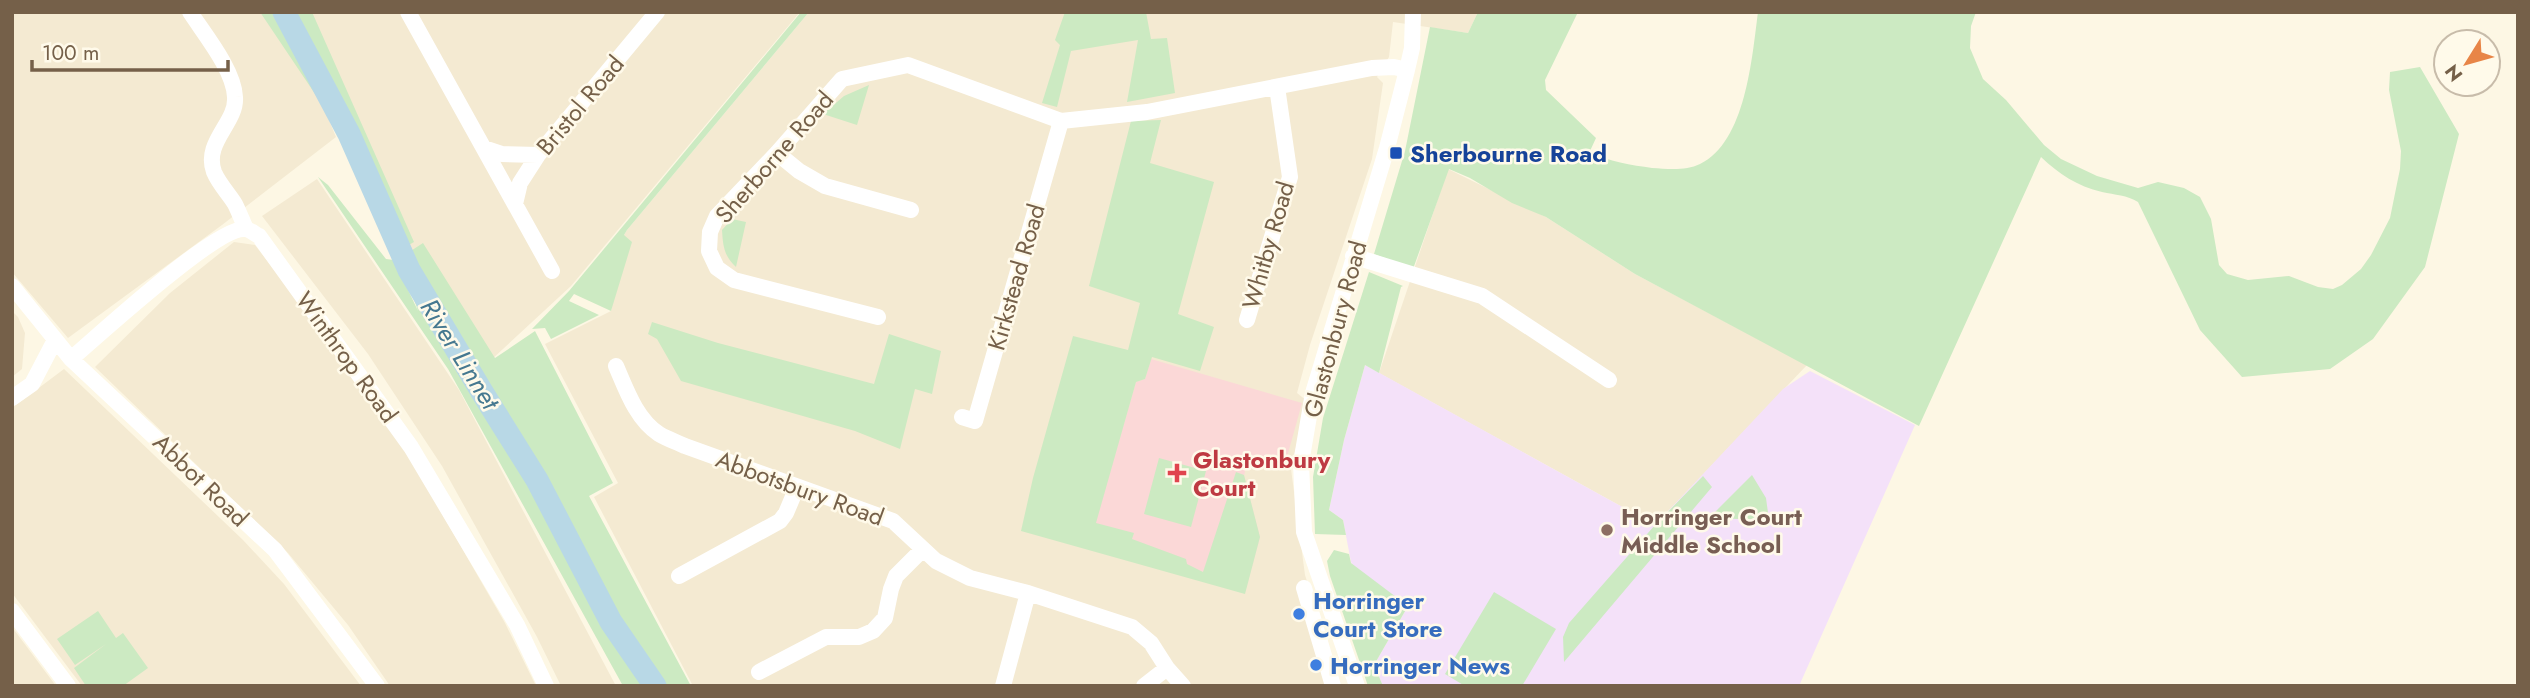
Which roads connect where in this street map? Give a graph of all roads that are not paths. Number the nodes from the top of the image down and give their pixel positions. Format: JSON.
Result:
{"nodes":[{"id":1,"x":190,"y":12,"type":"edge"},
{"id":2,"x":408,"y":12,"type":"edge"},
{"id":3,"x":657,"y":12,"type":"edge"},
{"id":4,"x":1413,"y":12,"type":"edge"},
{"id":5,"x":1407,"y":70,"type":"junction"},
{"id":6,"x":1277,"y":87,"type":"junction"},
{"id":7,"x":1061,"y":121,"type":"junction"},
{"id":8,"x":484,"y":148,"type":"junction"},
{"id":9,"x":777,"y":153,"type":"junction"},
{"id":10,"x":538,"y":155,"type":"junction"},
{"id":11,"x":515,"y":204,"type":"junction"},
{"id":12,"x":911,"y":210,"type":"dead end"},
{"id":13,"x":246,"y":229,"type":"junction"},
{"id":14,"x":1353,"y":256,"type":"junction"},
{"id":15,"x":552,"y":271,"type":"dead end"},
{"id":16,"x":12,"y":286,"type":"edge"},
{"id":17,"x":878,"y":317,"type":"dead end"},
{"id":18,"x":1247,"y":320,"type":"dead end"},
{"id":19,"x":55,"y":340,"type":"junction"},
{"id":20,"x":71,"y":359,"type":"junction"},
{"id":21,"x":616,"y":366,"type":"dead end"},
{"id":22,"x":1609,"y":380,"type":"dead end"},
{"id":23,"x":12,"y":398,"type":"edge"},
{"id":24,"x":962,"y":417,"type":"dead end"},
{"id":25,"x":797,"y":487,"type":"junction"},
{"id":26,"x":923,"y":549,"type":"junction"},
{"id":27,"x":679,"y":576,"type":"dead end"},
{"id":28,"x":1304,"y":588,"type":"dead end"},
{"id":29,"x":1027,"y":593,"type":"junction"},
{"id":30,"x":12,"y":611,"type":"edge"},
{"id":31,"x":1167,"y":668,"type":"junction"},
{"id":32,"x":759,"y":672,"type":"dead end"},
{"id":33,"x":68,"y":686,"type":"edge"},
{"id":34,"x":377,"y":686,"type":"edge"},
{"id":35,"x":546,"y":686,"type":"edge"},
{"id":36,"x":1003,"y":686,"type":"edge"},
{"id":37,"x":1144,"y":686,"type":"edge"},
{"id":38,"x":1183,"y":686,"type":"edge"},
{"id":39,"x":1333,"y":686,"type":"edge"},
{"id":40,"x":1357,"y":686,"type":"edge"}],
"edges":[{"from":1,"to":13,"type":"street"},
{"from":2,"to":8,"type":"street"},
{"from":3,"to":10,"type":"street","name":"Bristol Road"},
{"from":4,"to":5,"type":"street","name":"Glastonbury Road"},
{"from":5,"to":6,"type":"street","name":"Sherborne Road"},
{"from":5,"to":14,"type":"street","name":"Glastonbury Road"},
{"from":6,"to":7,"type":"street","name":"Sherborne Road"},
{"from":6,"to":18,"type":"street","name":"Whitby Road"},
{"from":7,"to":9,"type":"street","name":"Sherborne Road"},
{"from":7,"to":24,"type":"street","name":"Kirkstead Road"},
{"from":8,"to":10,"type":"street"},
{"from":8,"to":11,"type":"street"},
{"from":9,"to":12,"type":"street"},
{"from":9,"to":17,"type":"street","name":"Sherborne Road"},
{"from":10,"to":11,"type":"street","name":"Bristol Road"},
{"from":11,"to":15,"type":"street"},
{"from":13,"to":20,"type":"street"},
{"from":13,"to":35,"type":"street","name":"Winthrop Road"},
{"from":14,"to":22,"type":"street"},
{"from":14,"to":40,"type":"street","name":"Glastonbury Road"},
{"from":16,"to":19,"type":"street","name":"Abbot Road"},
{"from":19,"to":20,"type":"street","name":"Abbot Road"},
{"from":19,"to":23,"type":"street"},
{"from":20,"to":34,"type":"street","name":"Abbot Road"},
{"from":21,"to":25,"type":"street","name":"Abbotsbury Road"},
{"from":25,"to":26,"type":"street","name":"Abbotsbury Road"},
{"from":25,"to":27,"type":"street"},
{"from":26,"to":29,"type":"street","name":"Abbotsbury Road"},
{"from":26,"to":32,"type":"street"},
{"from":28,"to":39,"type":"street"},
{"from":29,"to":31,"type":"street","name":"Abbotsbury Road"},
{"from":29,"to":36,"type":"street"},
{"from":30,"to":33,"type":"street"},
{"from":31,"to":37,"type":"street"},
{"from":31,"to":38,"type":"street","name":"Abbotsbury Road"}]}
